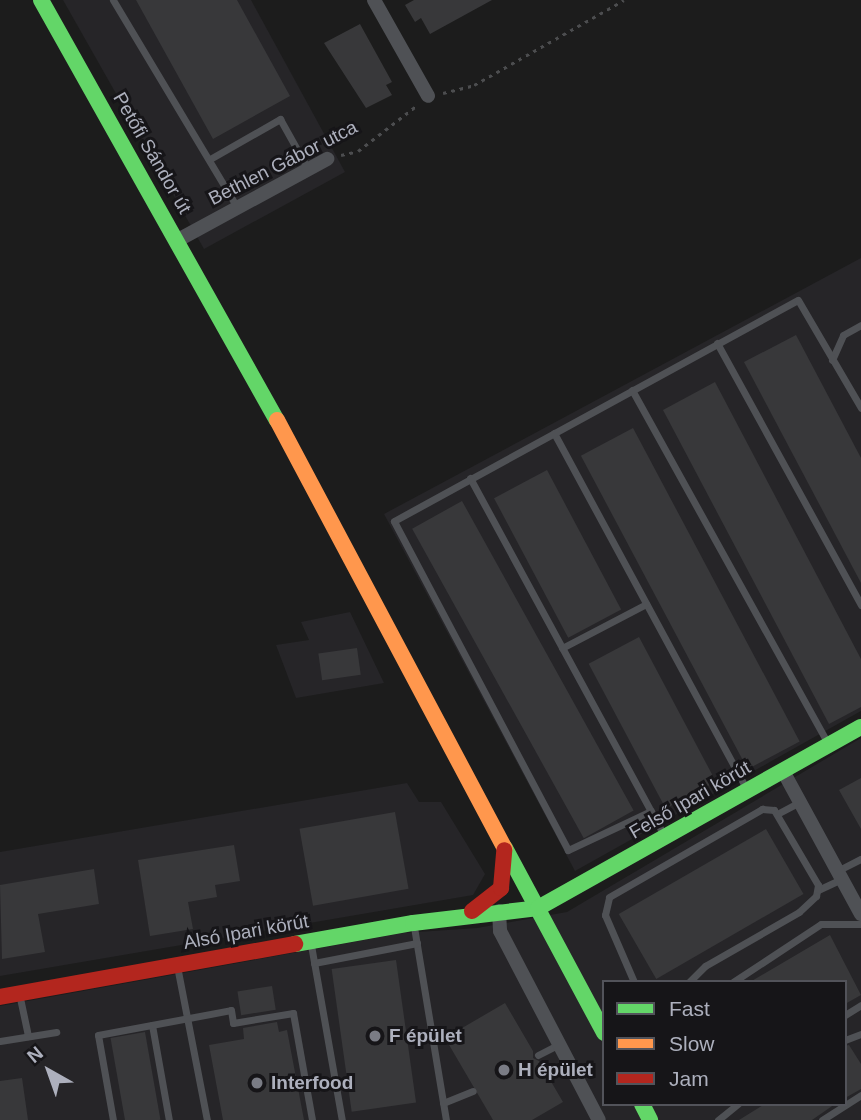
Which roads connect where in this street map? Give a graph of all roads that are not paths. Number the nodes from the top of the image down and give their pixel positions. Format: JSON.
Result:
{"nodes":[{"id":1,"x":41,"y":0,"type":"edge"},
{"id":2,"x":113,"y":0,"type":"edge"},
{"id":3,"x":374,"y":0,"type":"edge"},
{"id":4,"x":428,"y":96,"type":"road end"},
{"id":5,"x":210,"y":159,"type":"junction"},
{"id":6,"x":327,"y":159,"type":"road end"},
{"id":7,"x":308,"y":169,"type":"junction"},
{"id":8,"x":237,"y":207,"type":"junction"},
{"id":9,"x":178,"y":240,"type":"junction"},
{"id":10,"x":861,"y":325,"type":"edge"},
{"id":11,"x":717,"y":343,"type":"junction"},
{"id":12,"x":832,"y":360,"type":"junction"},
{"id":13,"x":632,"y":390,"type":"junction"},
{"id":14,"x":861,"y":408,"type":"edge"},
{"id":15,"x":554,"y":433,"type":"junction"},
{"id":16,"x":470,"y":478,"type":"junction"},
{"id":17,"x":646,"y":604,"type":"junction"},
{"id":18,"x":861,"y":605,"type":"edge"},
{"id":19,"x":562,"y":648,"type":"junction"},
{"id":20,"x":861,"y":727,"type":"edge"},
{"id":21,"x":829,"y":745,"type":"junction"},
{"id":22,"x":783,"y":771,"type":"junction"},
{"id":23,"x":747,"y":791,"type":"junction"},
{"id":24,"x":800,"y":802,"type":"junction"},
{"id":25,"x":651,"y":811,"type":"junction"},
{"id":26,"x":777,"y":814,"type":"junction"},
{"id":27,"x":666,"y":838,"type":"junction"},
{"id":28,"x":504,"y":845,"type":"junction"},
{"id":29,"x":861,"y":859,"type":"edge"},
{"id":30,"x":839,"y":875,"type":"junction"},
{"id":31,"x":818,"y":890,"type":"junction"},
{"id":32,"x":538,"y":908,"type":"junction"},
{"id":33,"x":499,"y":911,"type":"junction"},
{"id":34,"x":465,"y":914,"type":"junction"},
{"id":35,"x":861,"y":914,"type":"edge"},
{"id":36,"x":413,"y":923,"type":"junction"},
{"id":37,"x":861,"y":924,"type":"edge"},
{"id":38,"x":311,"y":941,"type":"junction"},
{"id":39,"x":417,"y":943,"type":"junction"},
{"id":40,"x":314,"y":963,"type":"junction"},
{"id":41,"x":177,"y":966,"type":"junction"},
{"id":42,"x":633,"y":980,"type":"edge"},
{"id":43,"x":691,"y":980,"type":"edge"},
{"id":44,"x":736,"y":980,"type":"edge"},
{"id":45,"x":19,"y":994,"type":"junction"},
{"id":46,"x":0,"y":997,"type":"edge"},
{"id":47,"x":187,"y":1018,"type":"junction"},
{"id":48,"x":152,"y":1025,"type":"junction"},
{"id":49,"x":602,"y":1029,"type":"edge"},
{"id":50,"x":56,"y":1032,"type":"dead end"},
{"id":51,"x":28,"y":1037,"type":"junction"},
{"id":52,"x":0,"y":1041,"type":"edge"},
{"id":53,"x":560,"y":1044,"type":"junction"},
{"id":54,"x":538,"y":1055,"type":"dead end"},
{"id":55,"x":473,"y":1091,"type":"dead end"},
{"id":56,"x":443,"y":1103,"type":"junction"},
{"id":57,"x":736,"y":1106,"type":"edge"},
{"id":58,"x":845,"y":1106,"type":"edge"},
{"id":59,"x":113,"y":1120,"type":"edge"},
{"id":60,"x":169,"y":1120,"type":"edge"},
{"id":61,"x":207,"y":1120,"type":"edge"},
{"id":62,"x":312,"y":1120,"type":"edge"},
{"id":63,"x":342,"y":1120,"type":"edge"},
{"id":64,"x":446,"y":1120,"type":"edge"},
{"id":65,"x":599,"y":1120,"type":"edge"},
{"id":66,"x":718,"y":1120,"type":"edge"},
{"id":67,"x":822,"y":1120,"type":"edge"}],
"edges":[{"from":1,"to":9,"type":"main road","name":"Petőfi Sándor út"},
{"from":2,"to":5,"type":"lane"},
{"from":3,"to":4,"type":"street"},
{"from":5,"to":7,"type":"lane"},
{"from":5,"to":8,"type":"lane"},
{"from":6,"to":7,"type":"street","name":"Bethlen Gábor utca"},
{"from":7,"to":8,"type":"street","name":"Bethlen Gábor utca"},
{"from":8,"to":9,"type":"street","name":"Bethlen Gábor utca"},
{"from":9,"to":28,"type":"main road","name":"Petőfi Sándor út"},
{"from":10,"to":12,"type":"lane"},
{"from":11,"to":12,"type":"lane"},
{"from":11,"to":13,"type":"lane"},
{"from":11,"to":18,"type":"lane"},
{"from":12,"to":14,"type":"lane"},
{"from":13,"to":15,"type":"lane"},
{"from":13,"to":21,"type":"lane"},
{"from":15,"to":16,"type":"lane"},
{"from":15,"to":17,"type":"lane"},
{"from":16,"to":19,"type":"lane"},
{"from":16,"to":25,"type":"lane"},
{"from":17,"to":19,"type":"lane"},
{"from":17,"to":23,"type":"lane"},
{"from":19,"to":25,"type":"lane"},
{"from":20,"to":21,"type":"main road","name":"Felső Ipari körút"},
{"from":21,"to":22,"type":"main road","name":"Felső Ipari körút"},
{"from":22,"to":23,"type":"main road","name":"Felső Ipari körút"},
{"from":22,"to":24,"type":"street"},
{"from":23,"to":27,"type":"main road","name":"Felső Ipari körút"},
{"from":24,"to":26,"type":"lane"},
{"from":24,"to":30,"type":"street"},
{"from":25,"to":27,"type":"lane"},
{"from":26,"to":31,"type":"lane"},
{"from":26,"to":42,"type":"lane"},
{"from":27,"to":32,"type":"main road","name":"Felső Ipari körút"},
{"from":28,"to":32,"type":"main road","name":"Petőfi Sándor út"},
{"from":28,"to":34,"type":"main road"},
{"from":29,"to":30,"type":"lane"},
{"from":30,"to":31,"type":"lane"},
{"from":30,"to":35,"type":"street"},
{"from":31,"to":43,"type":"lane"},
{"from":32,"to":33,"type":"main road","name":"Alsó Ipari körút"},
{"from":32,"to":49,"type":"main road","name":"Petőfi Sándor út"},
{"from":33,"to":34,"type":"main road","name":"Alsó Ipari körút"},
{"from":33,"to":53,"type":"street"},
{"from":34,"to":36,"type":"main road","name":"Alsó Ipari körút"},
{"from":36,"to":38,"type":"main road","name":"Alsó Ipari körút"},
{"from":36,"to":39,"type":"lane"},
{"from":37,"to":44,"type":"lane"},
{"from":38,"to":40,"type":"lane"},
{"from":38,"to":41,"type":"main road","name":"Alsó Ipari körút"},
{"from":39,"to":40,"type":"lane"},
{"from":39,"to":56,"type":"lane"},
{"from":40,"to":63,"type":"lane"},
{"from":41,"to":45,"type":"main road","name":"Alsó Ipari körút"},
{"from":41,"to":47,"type":"lane"},
{"from":45,"to":46,"type":"main road","name":"Alsó Ipari körút"},
{"from":45,"to":51,"type":"lane"},
{"from":47,"to":48,"type":"lane"},
{"from":47,"to":61,"type":"lane"},
{"from":47,"to":62,"type":"lane"},
{"from":48,"to":59,"type":"lane"},
{"from":48,"to":60,"type":"lane"},
{"from":50,"to":51,"type":"lane"},
{"from":51,"to":52,"type":"lane"},
{"from":53,"to":54,"type":"lane"},
{"from":53,"to":65,"type":"street"},
{"from":55,"to":56,"type":"lane"},
{"from":56,"to":64,"type":"lane"},
{"from":57,"to":66,"type":"lane"},
{"from":58,"to":67,"type":"lane"}]}
